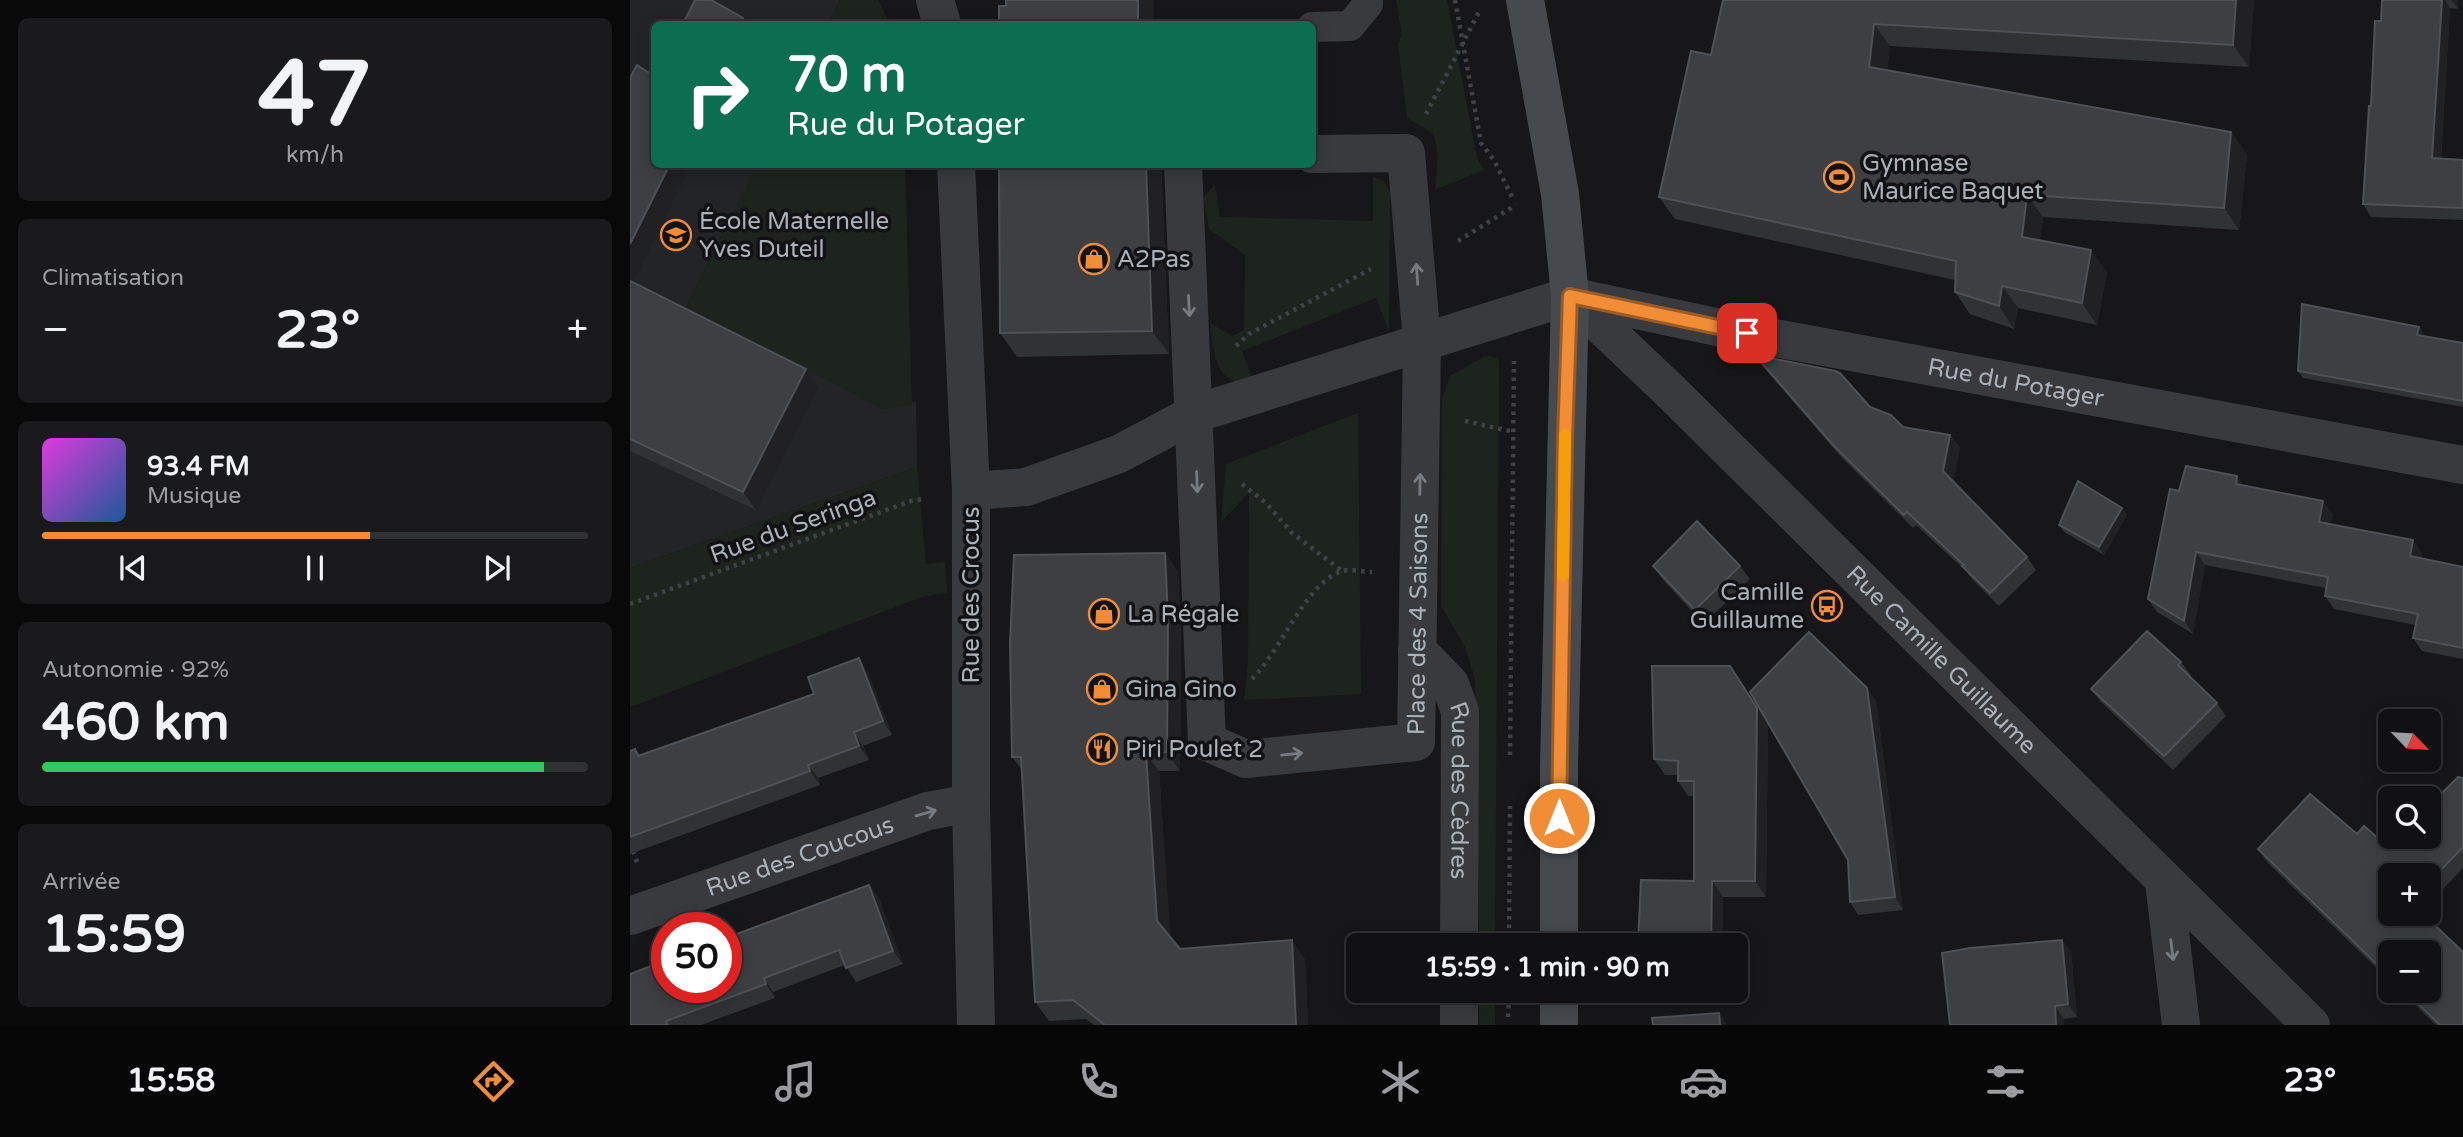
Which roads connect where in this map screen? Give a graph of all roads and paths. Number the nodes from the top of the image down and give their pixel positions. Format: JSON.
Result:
{"nodes":[{"id":1,"x":935,"y":0,"type":"edge"},
{"id":2,"x":1368,"y":0,"type":"edge"},
{"id":3,"x":1455,"y":0,"type":"edge"},
{"id":4,"x":1486,"y":0,"type":"edge"},
{"id":5,"x":1525,"y":0,"type":"edge"},
{"id":6,"x":941,"y":21,"type":"edge"},
{"id":7,"x":1316,"y":27,"type":"edge"},
{"id":8,"x":1462,"y":43,"type":"junction"},
{"id":9,"x":1406,"y":153,"type":"junction"},
{"id":10,"x":1316,"y":154,"type":"edge"},
{"id":11,"x":956,"y":168,"type":"edge"},
{"id":12,"x":1183,"y":168,"type":"edge"},
{"id":13,"x":1524,"y":201,"type":"dead end"},
{"id":14,"x":1516,"y":205,"type":"junction"},
{"id":15,"x":1518,"y":217,"type":"dead end"},
{"id":16,"x":1450,"y":246,"type":"dead end"},
{"id":17,"x":1376,"y":266,"type":"dead end"},
{"id":18,"x":1570,"y":296,"type":"junction"},
{"id":19,"x":1519,"y":312,"type":"junction"},
{"id":20,"x":1422,"y":342,"type":"junction"},
{"id":21,"x":1228,"y":353,"type":"dead end"},
{"id":22,"x":1421,"y":411,"type":"junction"},
{"id":23,"x":1194,"y":414,"type":"junction"},
{"id":24,"x":1512,"y":432,"type":"junction"},
{"id":25,"x":1522,"y":434,"type":"dead end"},
{"id":26,"x":2463,"y":465,"type":"edge"},
{"id":27,"x":1233,"y":483,"type":"dead end"},
{"id":28,"x":971,"y":491,"type":"junction"},
{"id":29,"x":1341,"y":570,"type":"junction"},
{"id":30,"x":1360,"y":572,"type":"dead end"},
{"id":31,"x":630,"y":604,"type":"edge"},
{"id":32,"x":1418,"y":650,"type":"junction"},
{"id":33,"x":1244,"y":686,"type":"dead end"},
{"id":34,"x":1510,"y":765,"type":"dead end"},
{"id":35,"x":1510,"y":792,"type":"dead end"},
{"id":36,"x":971,"y":803,"type":"junction"},
{"id":37,"x":2164,"y":882,"type":"junction"},
{"id":38,"x":630,"y":916,"type":"edge"},
{"id":39,"x":1459,"y":933,"type":"edge"},
{"id":40,"x":1509,"y":933,"type":"edge"},
{"id":41,"x":1559,"y":933,"type":"edge"},
{"id":42,"x":1459,"y":1003,"type":"edge"},
{"id":43,"x":1508,"y":1003,"type":"edge"},
{"id":44,"x":1559,"y":1003,"type":"edge"},
{"id":45,"x":976,"y":1025,"type":"edge"},
{"id":46,"x":1459,"y":1025,"type":"edge"},
{"id":47,"x":1508,"y":1025,"type":"edge"},
{"id":48,"x":1559,"y":1025,"type":"edge"},
{"id":49,"x":2181,"y":1025,"type":"edge"},
{"id":50,"x":2311,"y":1025,"type":"edge"}],
"edges":[{"from":1,"to":6,"type":"street"},
{"from":2,"to":7,"type":"lane"},
{"from":3,"to":8,"type":"path"},
{"from":4,"to":8,"type":"path"},
{"from":5,"to":18,"type":"main road"},
{"from":8,"to":9,"type":"path"},
{"from":8,"to":14,"type":"path"},
{"from":9,"to":10,"type":"street"},
{"from":20,"to":9,"type":"street","name":"Place des 4 Saisons","one_way":true},
{"from":11,"to":28,"type":"street","name":"Rue des Crocus"},
{"from":12,"to":23,"type":"street","one_way":true},
{"from":13,"to":14,"type":"path"},
{"from":14,"to":15,"type":"path"},
{"from":14,"to":16,"type":"path"},
{"from":17,"to":21,"type":"path"},
{"from":18,"to":19,"type":"street"},
{"from":18,"to":26,"type":"street","name":"Rue du Potager"},
{"from":18,"to":37,"type":"street","name":"Rue Camille Guillaume"},
{"from":18,"to":41,"type":"main road"},
{"from":19,"to":20,"type":"street"},
{"from":19,"to":24,"type":"path"},
{"from":20,"to":22,"type":"street","name":"Place des 4 Saisons"},
{"from":20,"to":23,"type":"street"},
{"from":22,"to":24,"type":"path"},
{"from":32,"to":22,"type":"street","name":"Place des 4 Saisons","one_way":true},
{"from":23,"to":28,"type":"street"},
{"from":23,"to":32,"type":"street","name":"Place des 4 Saisons","one_way":true},
{"from":24,"to":25,"type":"path"},
{"from":24,"to":34,"type":"path"},
{"from":27,"to":29,"type":"path"},
{"from":28,"to":31,"type":"path","name":"Rue du Seringa"},
{"from":28,"to":36,"type":"street","name":"Rue des Crocus"},
{"from":29,"to":30,"type":"path"},
{"from":29,"to":33,"type":"path"},
{"from":32,"to":39,"type":"street","name":"Rue des Cèdres"},
{"from":35,"to":40,"type":"path"},
{"from":38,"to":36,"type":"street","name":"Rue des Coucous","one_way":true},
{"from":36,"to":45,"type":"street","name":"Rue des Crocus"},
{"from":37,"to":49,"type":"street","one_way":true},
{"from":37,"to":50,"type":"street","name":"Rue Camille Guillaume"},
{"from":42,"to":46,"type":"street"},
{"from":43,"to":47,"type":"path"},
{"from":44,"to":48,"type":"main road"}]}
